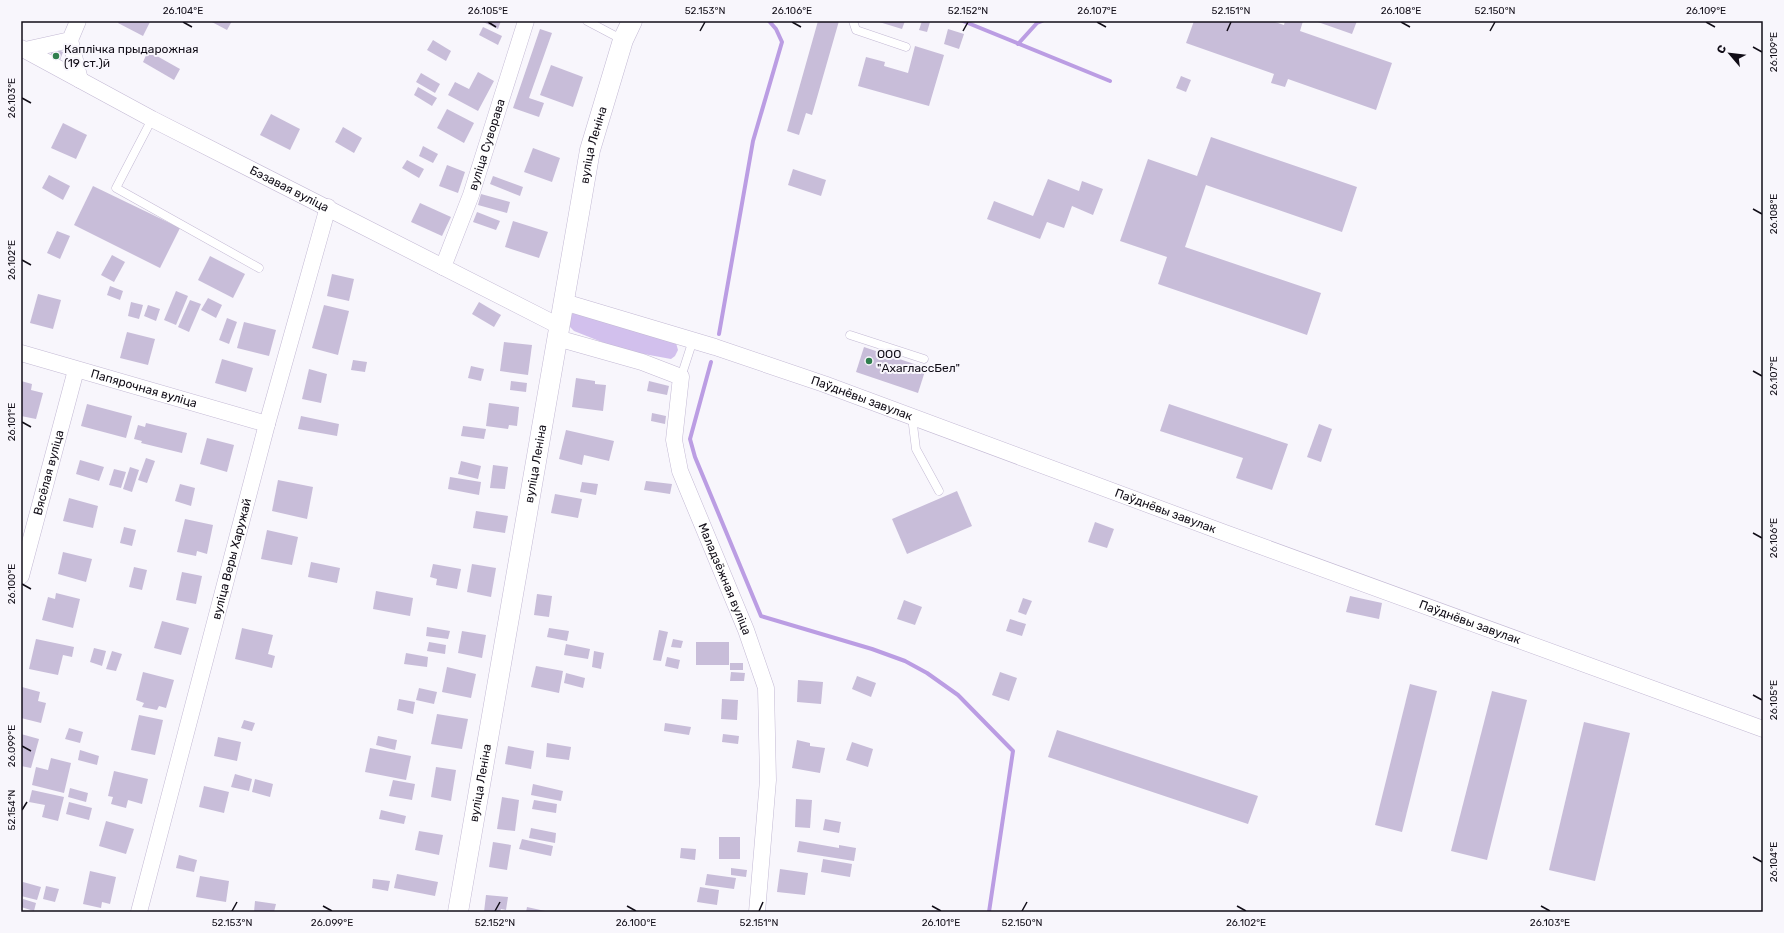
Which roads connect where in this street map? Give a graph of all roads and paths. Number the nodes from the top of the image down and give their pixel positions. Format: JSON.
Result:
{"nodes":[{"id":1,"x":78,"y":21,"type":"edge"},
{"id":2,"x":526,"y":21,"type":"edge"},
{"id":3,"x":587,"y":21,"type":"edge"},
{"id":4,"x":632,"y":21,"type":"edge"},
{"id":5,"x":854,"y":21,"type":"edge"},
{"id":6,"x":70,"y":40,"type":"junction"},
{"id":7,"x":623,"y":40,"type":"junction"},
{"id":8,"x":906,"y":47,"type":"dead end"},
{"id":9,"x":23,"y":49,"type":"edge"},
{"id":10,"x":80,"y":80,"type":"junction"},
{"id":11,"x":152,"y":118,"type":"junction"},
{"id":12,"x":328,"y":207,"type":"junction"},
{"id":13,"x":443,"y":267,"type":"junction"},
{"id":14,"x":260,"y":268,"type":"dead end"},
{"id":15,"x":564,"y":302,"type":"junction"},
{"id":16,"x":558,"y":332,"type":"junction"},
{"id":17,"x":850,"y":335,"type":"dead end"},
{"id":18,"x":693,"y":340,"type":"junction"},
{"id":19,"x":21,"y":354,"type":"edge"},
{"id":20,"x":924,"y":359,"type":"dead end"},
{"id":21,"x":76,"y":370,"type":"junction"},
{"id":22,"x":681,"y":377,"type":"junction"},
{"id":23,"x":912,"y":417,"type":"junction"},
{"id":24,"x":267,"y":424,"type":"junction"},
{"id":25,"x":939,"y":491,"type":"dead end"},
{"id":26,"x":21,"y":576,"type":"edge"},
{"id":27,"x":1763,"y":729,"type":"edge"},
{"id":28,"x":139,"y":912,"type":"edge"},
{"id":29,"x":458,"y":912,"type":"edge"},
{"id":30,"x":757,"y":912,"type":"edge"}],
"edges":[{"from":1,"to":6,"type":"street"},
{"from":2,"to":13,"type":"street","name":"вуліца Суворава"},
{"from":3,"to":7,"type":"lane"},
{"from":4,"to":7,"type":"street","name":"вуліца Леніна"},
{"from":5,"to":8,"type":"lane"},
{"from":6,"to":9,"type":"street"},
{"from":6,"to":10,"type":"street"},
{"from":7,"to":15,"type":"street","name":"вуліца Леніна"},
{"from":9,"to":10,"type":"street","name":"Бэзавая вуліца"},
{"from":10,"to":11,"type":"street","name":"Бэзавая вуліца"},
{"from":11,"to":12,"type":"street","name":"Бэзавая вуліца"},
{"from":11,"to":14,"type":"lane"},
{"from":12,"to":13,"type":"street","name":"Бэзавая вуліца"},
{"from":12,"to":24,"type":"street","name":"вуліца Веры Харужай"},
{"from":13,"to":16,"type":"street","name":"Бэзавая вуліца"},
{"from":15,"to":16,"type":"street","name":"вуліца Леніна"},
{"from":15,"to":18,"type":"street","name":"Паўднёвы завулак"},
{"from":16,"to":22,"type":"street"},
{"from":16,"to":29,"type":"street","name":"вуліца Леніна"},
{"from":17,"to":20,"type":"lane"},
{"from":18,"to":22,"type":"lane"},
{"from":18,"to":23,"type":"street","name":"Паўднёвы завулак"},
{"from":19,"to":21,"type":"street","name":"Папярочная вуліца"},
{"from":21,"to":24,"type":"street","name":"Папярочная вуліца"},
{"from":21,"to":26,"type":"street","name":"Вясёлая вуліца"},
{"from":22,"to":30,"type":"street","name":"Маладзёжная вуліца"},
{"from":23,"to":25,"type":"lane"},
{"from":23,"to":27,"type":"street","name":"Паўднёвы завулак"},
{"from":24,"to":28,"type":"street","name":"вуліца Веры Харужай"}]}
